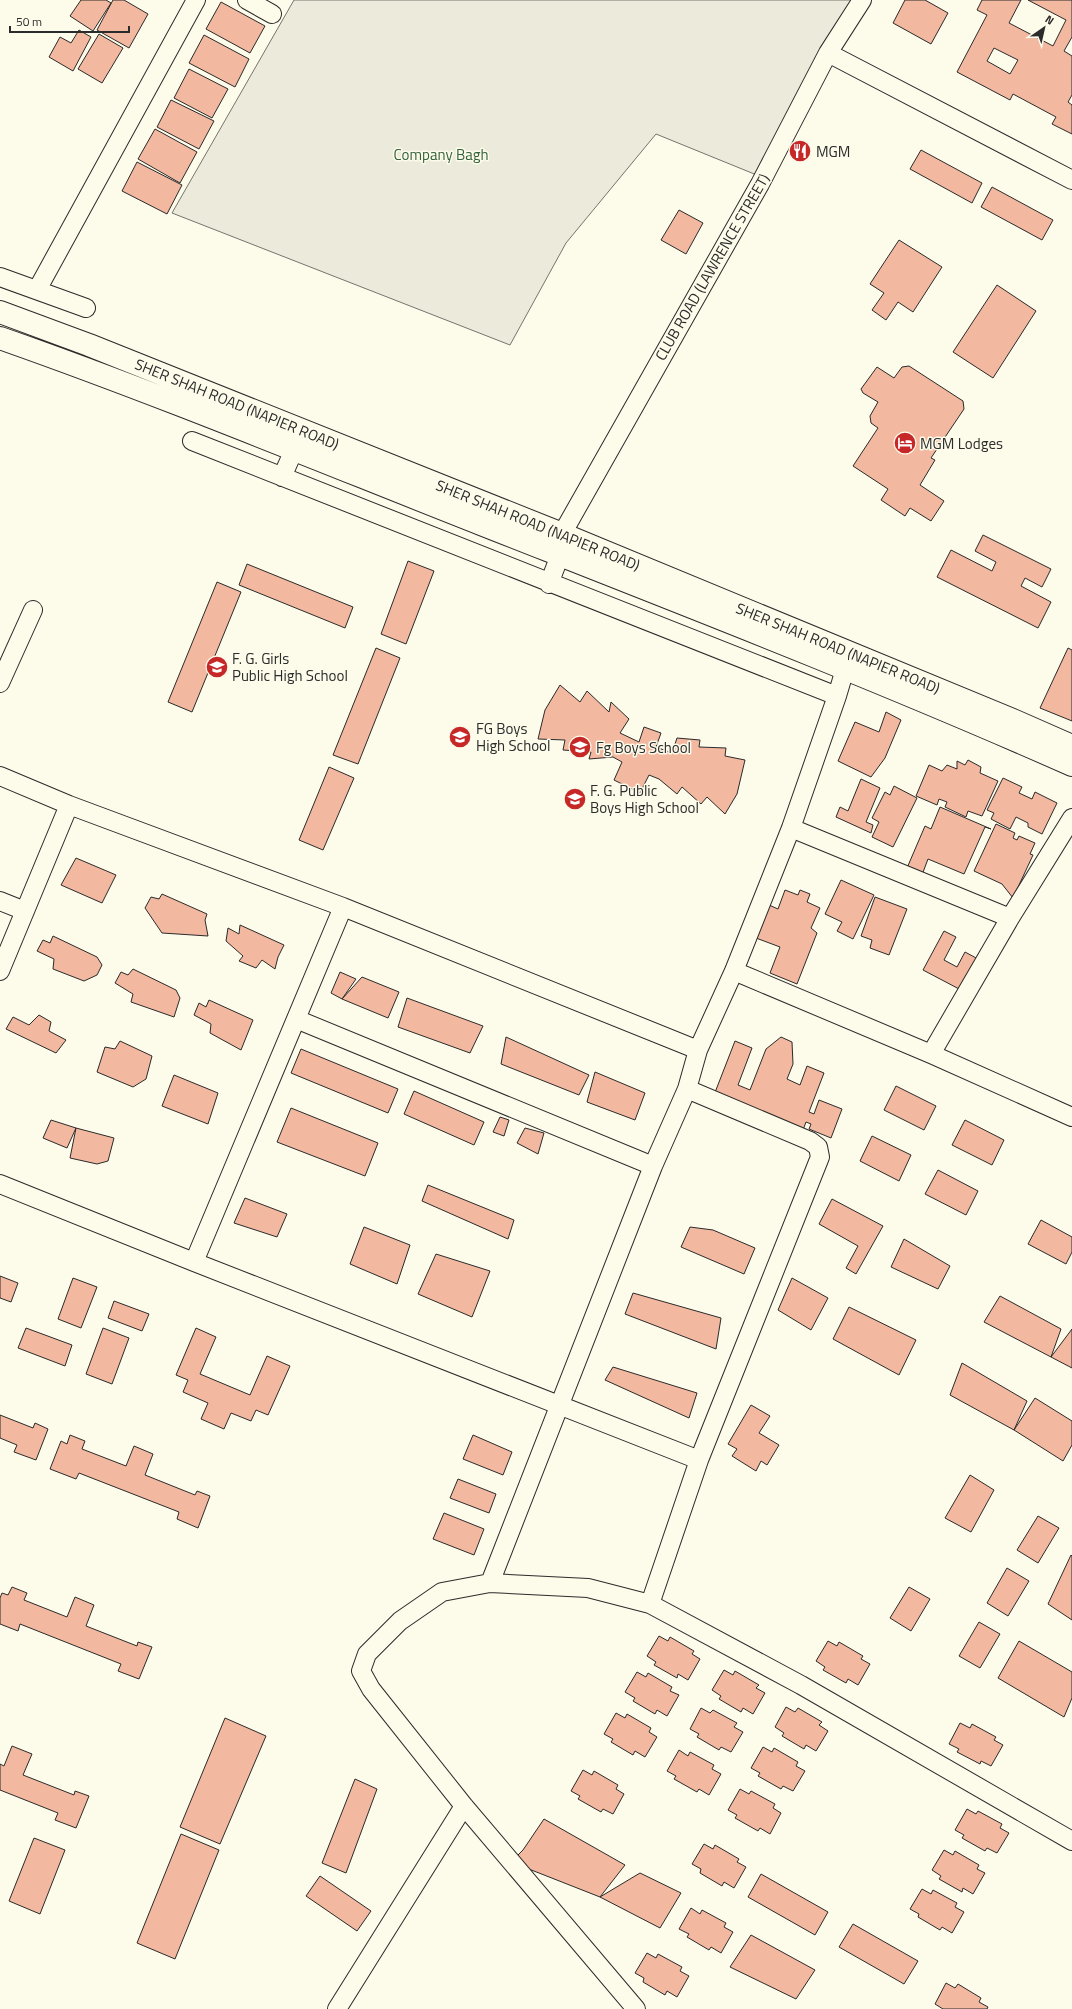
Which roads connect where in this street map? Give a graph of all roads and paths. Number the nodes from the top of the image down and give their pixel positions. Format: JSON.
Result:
{"nodes":[{"id":1,"x":196,"y":0,"type":"edge"},
{"id":2,"x":246,"y":0,"type":"edge"},
{"id":3,"x":862,"y":0,"type":"edge"},
{"id":4,"x":272,"y":14,"type":"dead end"},
{"id":5,"x":828,"y":53,"type":"junction"},
{"id":6,"x":1072,"y":180,"type":"edge"},
{"id":7,"x":0,"y":277,"type":"edge"},
{"id":8,"x":37,"y":290,"type":"junction"},
{"id":9,"x":86,"y":308,"type":"dead end"},
{"id":10,"x":0,"y":312,"type":"edge"},
{"id":11,"x":0,"y":338,"type":"edge"},
{"id":12,"x":192,"y":441,"type":"dead end"},
{"id":13,"x":294,"y":450,"type":"junction"},
{"id":14,"x":282,"y":477,"type":"junction"},
{"id":15,"x":561,"y":545,"type":"junction"},
{"id":16,"x":549,"y":584,"type":"junction"},
{"id":17,"x":33,"y":610,"type":"dead end"},
{"id":18,"x":840,"y":649,"type":"junction"},
{"id":19,"x":845,"y":669,"type":"junction"},
{"id":20,"x":0,"y":683,"type":"edge"},
{"id":21,"x":837,"y":696,"type":"junction"},
{"id":22,"x":1072,"y":746,"type":"edge"},
{"id":23,"x":1072,"y":765,"type":"edge"},
{"id":24,"x":0,"y":776,"type":"edge"},
{"id":25,"x":69,"y":805,"type":"junction"},
{"id":26,"x":1072,"y":818,"type":"edge"},
{"id":27,"x":791,"y":828,"type":"junction"},
{"id":28,"x":0,"y":901,"type":"edge"},
{"id":29,"x":343,"y":907,"type":"junction"},
{"id":30,"x":25,"y":911,"type":"junction"},
{"id":31,"x":1010,"y":918,"type":"junction"},
{"id":32,"x":0,"y":971,"type":"edge"},
{"id":33,"x":734,"y":971,"type":"junction"},
{"id":34,"x":296,"y":1019,"type":"junction"},
{"id":35,"x":698,"y":1050,"type":"junction"},
{"id":36,"x":931,"y":1054,"type":"junction"},
{"id":37,"x":687,"y":1089,"type":"junction"},
{"id":38,"x":1072,"y":1116,"type":"edge"},
{"id":39,"x":653,"y":1166,"type":"junction"},
{"id":40,"x":0,"y":1184,"type":"edge"},
{"id":41,"x":194,"y":1262,"type":"junction"},
{"id":42,"x":559,"y":1404,"type":"junction"},
{"id":43,"x":699,"y":1460,"type":"junction"},
{"id":44,"x":490,"y":1583,"type":"junction"},
{"id":45,"x":650,"y":1604,"type":"junction"},
{"id":46,"x":464,"y":1806,"type":"junction"},
{"id":47,"x":1072,"y":1841,"type":"edge"},
{"id":48,"x":337,"y":2009,"type":"edge"},
{"id":49,"x":636,"y":2009,"type":"edge"}],
"edges":[{"from":1,"to":8,"type":"street"},
{"from":2,"to":4,"type":"street"},
{"from":3,"to":5,"type":"street","name":"CLUB ROAD (LAWRENCE STREET)"},
{"from":5,"to":6,"type":"street"},
{"from":5,"to":15,"type":"street","name":"CLUB ROAD (LAWRENCE STREET)"},
{"from":7,"to":8,"type":"street"},
{"from":8,"to":9,"type":"street"},
{"from":10,"to":15,"type":"main road","name":"SHER SHAH ROAD (NAPIER ROAD)"},
{"from":11,"to":13,"type":"main road","name":"SHER SHAH ROAD (NAPIER ROAD)"},
{"from":12,"to":14,"type":"street"},
{"from":13,"to":14,"type":"street"},
{"from":13,"to":15,"type":"main road","name":"SHER SHAH ROAD (NAPIER ROAD)"},
{"from":14,"to":16,"type":"street"},
{"from":15,"to":16,"type":"street","name":"CLUB ROAD (LAWRENCE STREET)"},
{"from":15,"to":18,"type":"main road","name":"SHER SHAH ROAD (NAPIER ROAD)"},
{"from":15,"to":19,"type":"main road","name":"SHER SHAH ROAD (NAPIER ROAD)"},
{"from":16,"to":21,"type":"street"},
{"from":17,"to":20,"type":"street"},
{"from":18,"to":19,"type":"street"},
{"from":18,"to":22,"type":"main road","name":"SHER SHAH ROAD (NAPIER ROAD)"},
{"from":19,"to":21,"type":"street"},
{"from":19,"to":23,"type":"main road","name":"SHER SHAH ROAD (NAPIER ROAD)"},
{"from":21,"to":27,"type":"street"},
{"from":24,"to":25,"type":"street"},
{"from":25,"to":29,"type":"street"},
{"from":25,"to":30,"type":"street"},
{"from":26,"to":31,"type":"street"},
{"from":27,"to":31,"type":"street"},
{"from":27,"to":33,"type":"street"},
{"from":28,"to":30,"type":"street"},
{"from":29,"to":34,"type":"street"},
{"from":29,"to":35,"type":"street"},
{"from":30,"to":32,"type":"street"},
{"from":31,"to":36,"type":"street"},
{"from":33,"to":35,"type":"street"},
{"from":33,"to":36,"type":"street"},
{"from":34,"to":39,"type":"street"},
{"from":34,"to":41,"type":"street"},
{"from":35,"to":37,"type":"street"},
{"from":36,"to":38,"type":"street"},
{"from":37,"to":39,"type":"street"},
{"from":37,"to":43,"type":"street"},
{"from":39,"to":42,"type":"street"},
{"from":40,"to":41,"type":"street"},
{"from":41,"to":42,"type":"street"},
{"from":42,"to":43,"type":"street"},
{"from":42,"to":44,"type":"street"},
{"from":43,"to":45,"type":"street"},
{"from":44,"to":45,"type":"street"},
{"from":44,"to":46,"type":"street"},
{"from":45,"to":47,"type":"street"},
{"from":46,"to":48,"type":"street"},
{"from":46,"to":49,"type":"street"}]}
